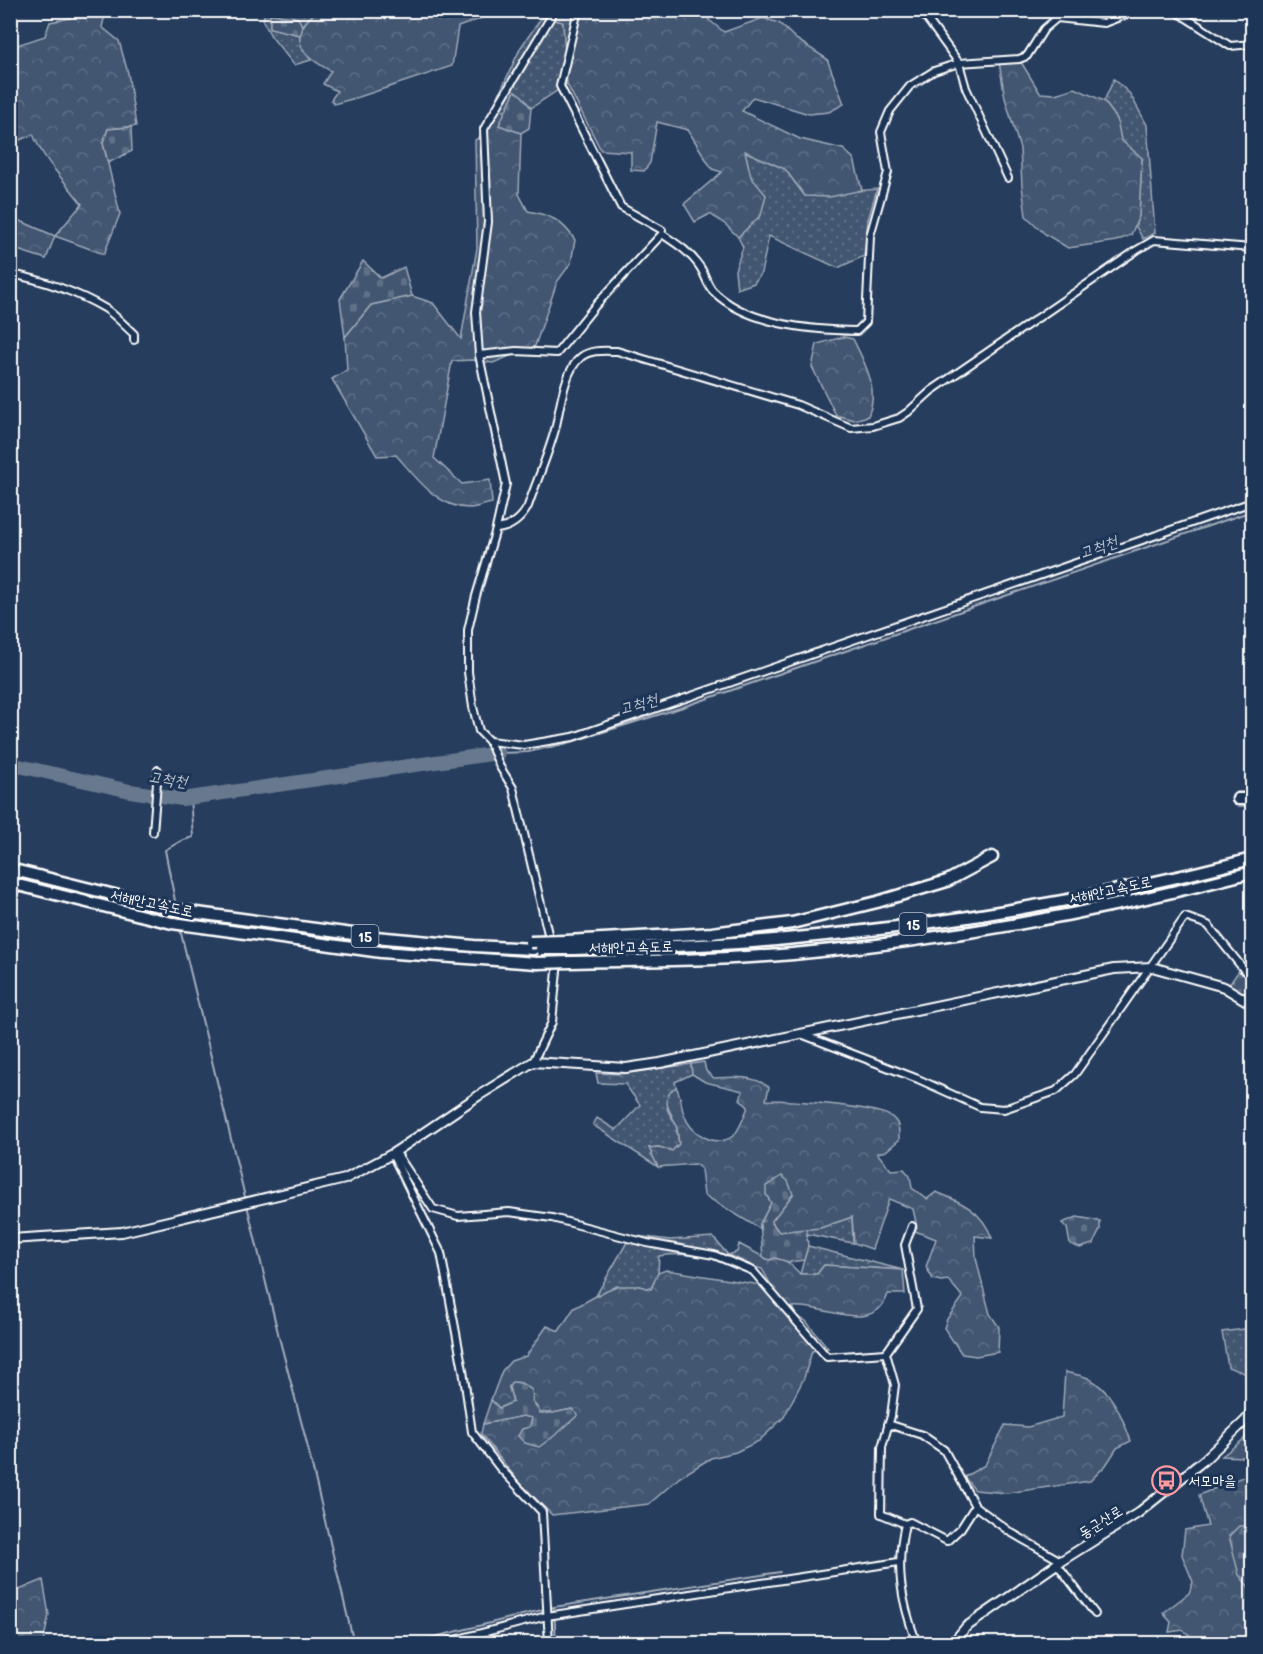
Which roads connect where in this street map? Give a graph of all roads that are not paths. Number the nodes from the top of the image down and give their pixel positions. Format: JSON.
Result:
{"nodes":[{"id":1,"x":555,"y":10,"type":"edge"},
{"id":2,"x":578,"y":10,"type":"edge"},
{"id":3,"x":918,"y":10,"type":"edge"},
{"id":4,"x":1138,"y":10,"type":"edge"},
{"id":5,"x":1174,"y":10,"type":"edge"},
{"id":6,"x":1252,"y":44,"type":"edge"},
{"id":7,"x":959,"y":63,"type":"junction"},
{"id":8,"x":1008,"y":178,"type":"dead end"},
{"id":9,"x":662,"y":230,"type":"dead end"},
{"id":10,"x":1252,"y":248,"type":"edge"},
{"id":11,"x":10,"y":274,"type":"edge"},
{"id":12,"x":134,"y":340,"type":"dead end"},
{"id":13,"x":479,"y":355,"type":"junction"},
{"id":14,"x":1252,"y":502,"type":"edge"},
{"id":15,"x":496,"y":529,"type":"junction"},
{"id":16,"x":490,"y":744,"type":"junction"},
{"id":17,"x":158,"y":770,"type":"dead end"},
{"id":18,"x":1238,"y":799,"type":"dead end"},
{"id":19,"x":1252,"y":799,"type":"edge"},
{"id":20,"x":153,"y":832,"type":"dead end"},
{"id":21,"x":992,"y":857,"type":"dead end"},
{"id":22,"x":1252,"y":859,"type":"edge"},
{"id":23,"x":10,"y":869,"type":"edge"},
{"id":24,"x":1252,"y":872,"type":"edge"},
{"id":25,"x":10,"y":883,"type":"edge"},
{"id":26,"x":567,"y":945,"type":"junction"},
{"id":27,"x":1152,"y":968,"type":"junction"},
{"id":28,"x":1252,"y":974,"type":"edge"},
{"id":29,"x":1252,"y":1004,"type":"edge"},
{"id":30,"x":801,"y":1034,"type":"junction"},
{"id":31,"x":533,"y":1062,"type":"junction"},
{"id":32,"x":393,"y":1153,"type":"junction"},
{"id":33,"x":912,"y":1226,"type":"dead end"},
{"id":34,"x":10,"y":1239,"type":"edge"},
{"id":35,"x":886,"y":1353,"type":"junction"},
{"id":36,"x":1252,"y":1410,"type":"edge"},
{"id":37,"x":888,"y":1424,"type":"junction"},
{"id":38,"x":975,"y":1506,"type":"junction"},
{"id":39,"x":905,"y":1524,"type":"junction"},
{"id":40,"x":899,"y":1562,"type":"junction"},
{"id":41,"x":1059,"y":1562,"type":"junction"},
{"id":42,"x":550,"y":1613,"type":"junction"},
{"id":43,"x":1095,"y":1614,"type":"dead end"},
{"id":44,"x":439,"y":1644,"type":"edge"},
{"id":45,"x":549,"y":1644,"type":"edge"},
{"id":46,"x":920,"y":1644,"type":"edge"},
{"id":47,"x":952,"y":1644,"type":"edge"}],
"edges":[{"from":1,"to":13,"type":"street"},
{"from":2,"to":9,"type":"street"},
{"from":3,"to":7,"type":"street"},
{"from":4,"to":7,"type":"street"},
{"from":5,"to":6,"type":"street"},
{"from":7,"to":8,"type":"street"},
{"from":7,"to":13,"type":"street"},
{"from":10,"to":15,"type":"street"},
{"from":11,"to":12,"type":"street"},
{"from":13,"to":15,"type":"street"},
{"from":14,"to":16,"type":"street"},
{"from":15,"to":16,"type":"street"},
{"from":16,"to":31,"type":"street"},
{"from":17,"to":20,"type":"street"},
{"from":18,"to":19,"type":"highway"},
{"from":21,"to":26,"type":"highway"},
{"from":22,"to":26,"type":"highway","name":"서해안고속도로","number":"15"},
{"from":23,"to":26,"type":"highway","name":"서해안고속도로","number":"15","bridge":true},
{"from":24,"to":25,"type":"highway","name":"서해안고속도로","number":"15","bridge":true},
{"from":27,"to":28,"type":"street"},
{"from":27,"to":29,"type":"street"},
{"from":27,"to":30,"type":"street"},
{"from":27,"to":30,"type":"street"},
{"from":30,"to":31,"type":"street"},
{"from":31,"to":32,"type":"street"},
{"from":32,"to":34,"type":"street"},
{"from":32,"to":35,"type":"street"},
{"from":32,"to":42,"type":"street"},
{"from":33,"to":35,"type":"street"},
{"from":35,"to":37,"type":"street"},
{"from":36,"to":41,"type":"street","name":"동군산로"},
{"from":37,"to":38,"type":"street"},
{"from":37,"to":39,"type":"street"},
{"from":38,"to":39,"type":"street"},
{"from":38,"to":41,"type":"street"},
{"from":39,"to":40,"type":"street"},
{"from":40,"to":42,"type":"street"},
{"from":40,"to":46,"type":"street"},
{"from":41,"to":43,"type":"street"},
{"from":41,"to":47,"type":"street","name":"동군산로"},
{"from":42,"to":44,"type":"street"},
{"from":42,"to":45,"type":"street"}]}
